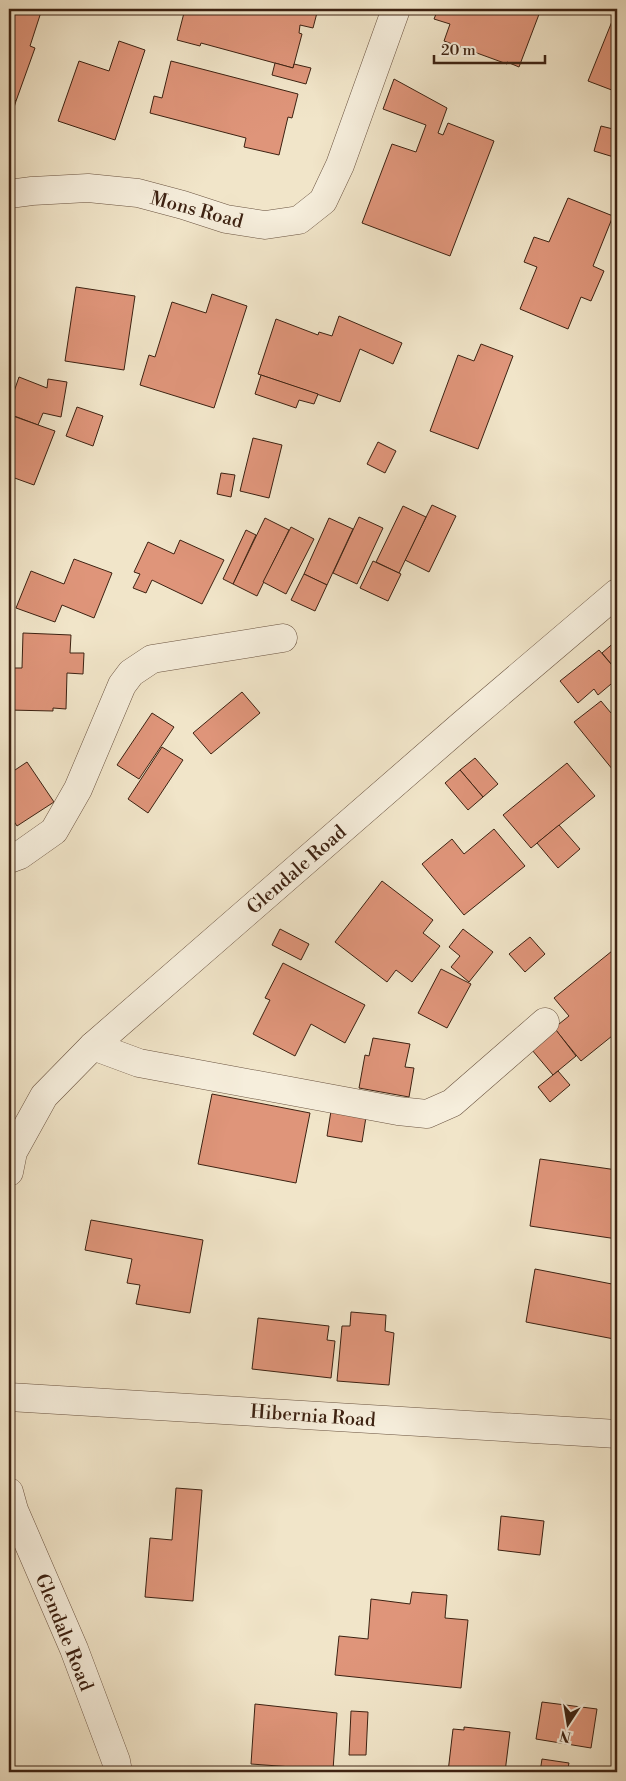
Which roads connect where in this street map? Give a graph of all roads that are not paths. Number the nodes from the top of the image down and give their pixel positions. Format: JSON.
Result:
{"nodes":[{"id":1,"x":396,"y":9,"type":"edge"},
{"id":2,"x":9,"y":194,"type":"edge"},
{"id":3,"x":617,"y":593,"type":"edge"},
{"id":4,"x":283,"y":638,"type":"dead end"},
{"id":5,"x":9,"y":859,"type":"edge"},
{"id":6,"x":545,"y":1022,"type":"dead end"},
{"id":7,"x":93,"y":1046,"type":"junction"},
{"id":8,"x":9,"y":1172,"type":"edge"},
{"id":9,"x":9,"y":1396,"type":"edge"},
{"id":10,"x":617,"y":1434,"type":"edge"},
{"id":11,"x":9,"y":1492,"type":"edge"},
{"id":12,"x":118,"y":1772,"type":"edge"}],
"edges":[{"from":1,"to":2,"type":"street","name":"Mons Road"},
{"from":3,"to":7,"type":"street","name":"Glendale Road"},
{"from":4,"to":5,"type":"street"},
{"from":6,"to":7,"type":"street"},
{"from":7,"to":8,"type":"street","name":"Glendale Road"},
{"from":9,"to":10,"type":"street","name":"Hibernia Road"},
{"from":11,"to":12,"type":"street","name":"Glendale Road"}]}
